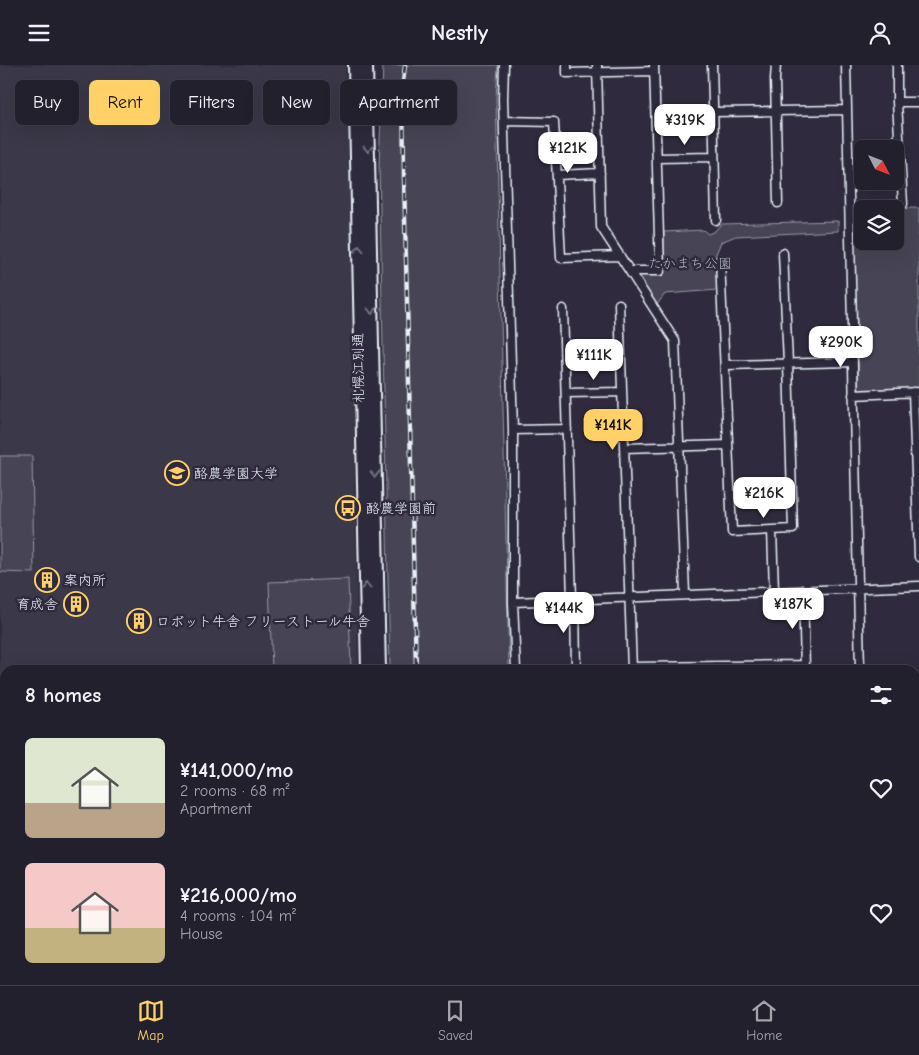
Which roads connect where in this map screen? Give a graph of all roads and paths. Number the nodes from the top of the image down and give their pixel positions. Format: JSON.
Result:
{"nodes":[{"id":1,"x":355,"y":65,"type":"edge"},
{"id":2,"x":366,"y":65,"type":"edge"},
{"id":3,"x":504,"y":65,"type":"edge"},
{"id":4,"x":567,"y":65,"type":"edge"},
{"id":5,"x":712,"y":65,"type":"edge"},
{"id":6,"x":776,"y":65,"type":"edge"},
{"id":7,"x":846,"y":65,"type":"edge"},
{"id":8,"x":897,"y":65,"type":"edge"},
{"id":9,"x":654,"y":68,"type":"edge"},
{"id":10,"x":598,"y":69,"type":"edge"},
{"id":11,"x":897,"y":102,"type":"junction"},
{"id":12,"x":919,"y":102,"type":"edge"},
{"id":13,"x":847,"y":110,"type":"junction"},
{"id":14,"x":776,"y":111,"type":"junction"},
{"id":15,"x":713,"y":112,"type":"junction"},
{"id":16,"x":504,"y":121,"type":"junction"},
{"id":17,"x":714,"y":157,"type":"junction"},
{"id":18,"x":657,"y":158,"type":"junction"},
{"id":19,"x":600,"y":173,"type":"junction"},
{"id":20,"x":557,"y":175,"type":"junction"},
{"id":21,"x":903,"y":200,"type":"edge"},
{"id":22,"x":778,"y":203,"type":"dead end"},
{"id":23,"x":716,"y":220,"type":"dead end"},
{"id":24,"x":783,"y":253,"type":"dead end"},
{"id":25,"x":620,"y":256,"type":"junction"},
{"id":26,"x":720,"y":260,"type":"dead end"},
{"id":27,"x":630,"y":271,"type":"junction"},
{"id":28,"x":619,"y":304,"type":"dead end"},
{"id":29,"x":563,"y":309,"type":"dead end"},
{"id":30,"x":788,"y":363,"type":"junction"},
{"id":31,"x":852,"y":363,"type":"junction"},
{"id":32,"x":724,"y":365,"type":"junction"},
{"id":33,"x":916,"y":392,"type":"edge"},
{"id":34,"x":566,"y":393,"type":"junction"},
{"id":35,"x":622,"y":393,"type":"junction"},
{"id":36,"x":853,"y":395,"type":"junction"},
{"id":37,"x":567,"y":429,"type":"junction"},
{"id":38,"x":512,"y":430,"type":"junction"},
{"id":39,"x":728,"y":445,"type":"junction"},
{"id":40,"x":679,"y":446,"type":"junction"},
{"id":41,"x":624,"y":448,"type":"junction"},
{"id":42,"x":772,"y":530,"type":"junction"},
{"id":43,"x":919,"y":557,"type":"edge"},
{"id":44,"x":919,"y":586,"type":"edge"},
{"id":45,"x":858,"y":588,"type":"junction"},
{"id":46,"x":803,"y":590,"type":"junction"},
{"id":47,"x":774,"y":591,"type":"junction"},
{"id":48,"x":685,"y":594,"type":"junction"},
{"id":49,"x":630,"y":597,"type":"junction"},
{"id":50,"x":573,"y":599,"type":"junction"},
{"id":51,"x":513,"y":602,"type":"junction"},
{"id":52,"x":368,"y":665,"type":"edge"},
{"id":53,"x":379,"y":665,"type":"edge"},
{"id":54,"x":516,"y":665,"type":"edge"},
{"id":55,"x":576,"y":665,"type":"edge"},
{"id":56,"x":632,"y":665,"type":"edge"},
{"id":57,"x":805,"y":665,"type":"edge"},
{"id":58,"x":860,"y":665,"type":"edge"}],
"edges":[{"from":52,"to":1,"type":"highway","name":"札幌江別通","one_way":true},
{"from":2,"to":53,"type":"highway","name":"札幌江別通","one_way":true},
{"from":3,"to":16,"type":"street"},
{"from":4,"to":10,"type":"street"},
{"from":5,"to":15,"type":"street"},
{"from":6,"to":14,"type":"street"},
{"from":7,"to":13,"type":"street"},
{"from":8,"to":11,"type":"street"},
{"from":9,"to":10,"type":"street"},
{"from":9,"to":18,"type":"street"},
{"from":10,"to":19,"type":"street"},
{"from":11,"to":12,"type":"street"},
{"from":11,"to":21,"type":"street"},
{"from":13,"to":14,"type":"street"},
{"from":13,"to":31,"type":"street"},
{"from":14,"to":15,"type":"street"},
{"from":14,"to":22,"type":"street"},
{"from":15,"to":17,"type":"street"},
{"from":16,"to":20,"type":"street"},
{"from":16,"to":38,"type":"street"},
{"from":17,"to":18,"type":"street"},
{"from":17,"to":23,"type":"street"},
{"from":18,"to":27,"type":"street"},
{"from":19,"to":20,"type":"street"},
{"from":19,"to":25,"type":"street"},
{"from":20,"to":25,"type":"street"},
{"from":24,"to":30,"type":"street"},
{"from":25,"to":27,"type":"street"},
{"from":26,"to":32,"type":"street"},
{"from":27,"to":40,"type":"street"},
{"from":28,"to":35,"type":"street"},
{"from":29,"to":34,"type":"street"},
{"from":30,"to":31,"type":"street"},
{"from":30,"to":32,"type":"street"},
{"from":30,"to":42,"type":"street"},
{"from":31,"to":36,"type":"street"},
{"from":32,"to":39,"type":"street"},
{"from":33,"to":36,"type":"street"},
{"from":33,"to":43,"type":"street"},
{"from":34,"to":35,"type":"street"},
{"from":34,"to":37,"type":"street"},
{"from":35,"to":41,"type":"street"},
{"from":36,"to":45,"type":"street"},
{"from":37,"to":38,"type":"street"},
{"from":37,"to":50,"type":"street"},
{"from":38,"to":51,"type":"street"},
{"from":39,"to":40,"type":"street"},
{"from":39,"to":42,"type":"street"},
{"from":40,"to":41,"type":"street"},
{"from":40,"to":48,"type":"street"},
{"from":41,"to":49,"type":"street"},
{"from":42,"to":47,"type":"street"},
{"from":44,"to":45,"type":"street"},
{"from":45,"to":46,"type":"street"},
{"from":45,"to":58,"type":"street"},
{"from":46,"to":47,"type":"street"},
{"from":46,"to":57,"type":"street"},
{"from":47,"to":48,"type":"street"},
{"from":48,"to":49,"type":"street"},
{"from":49,"to":50,"type":"street"},
{"from":49,"to":56,"type":"street"},
{"from":50,"to":51,"type":"street"},
{"from":50,"to":55,"type":"street"},
{"from":51,"to":54,"type":"street"}]}
